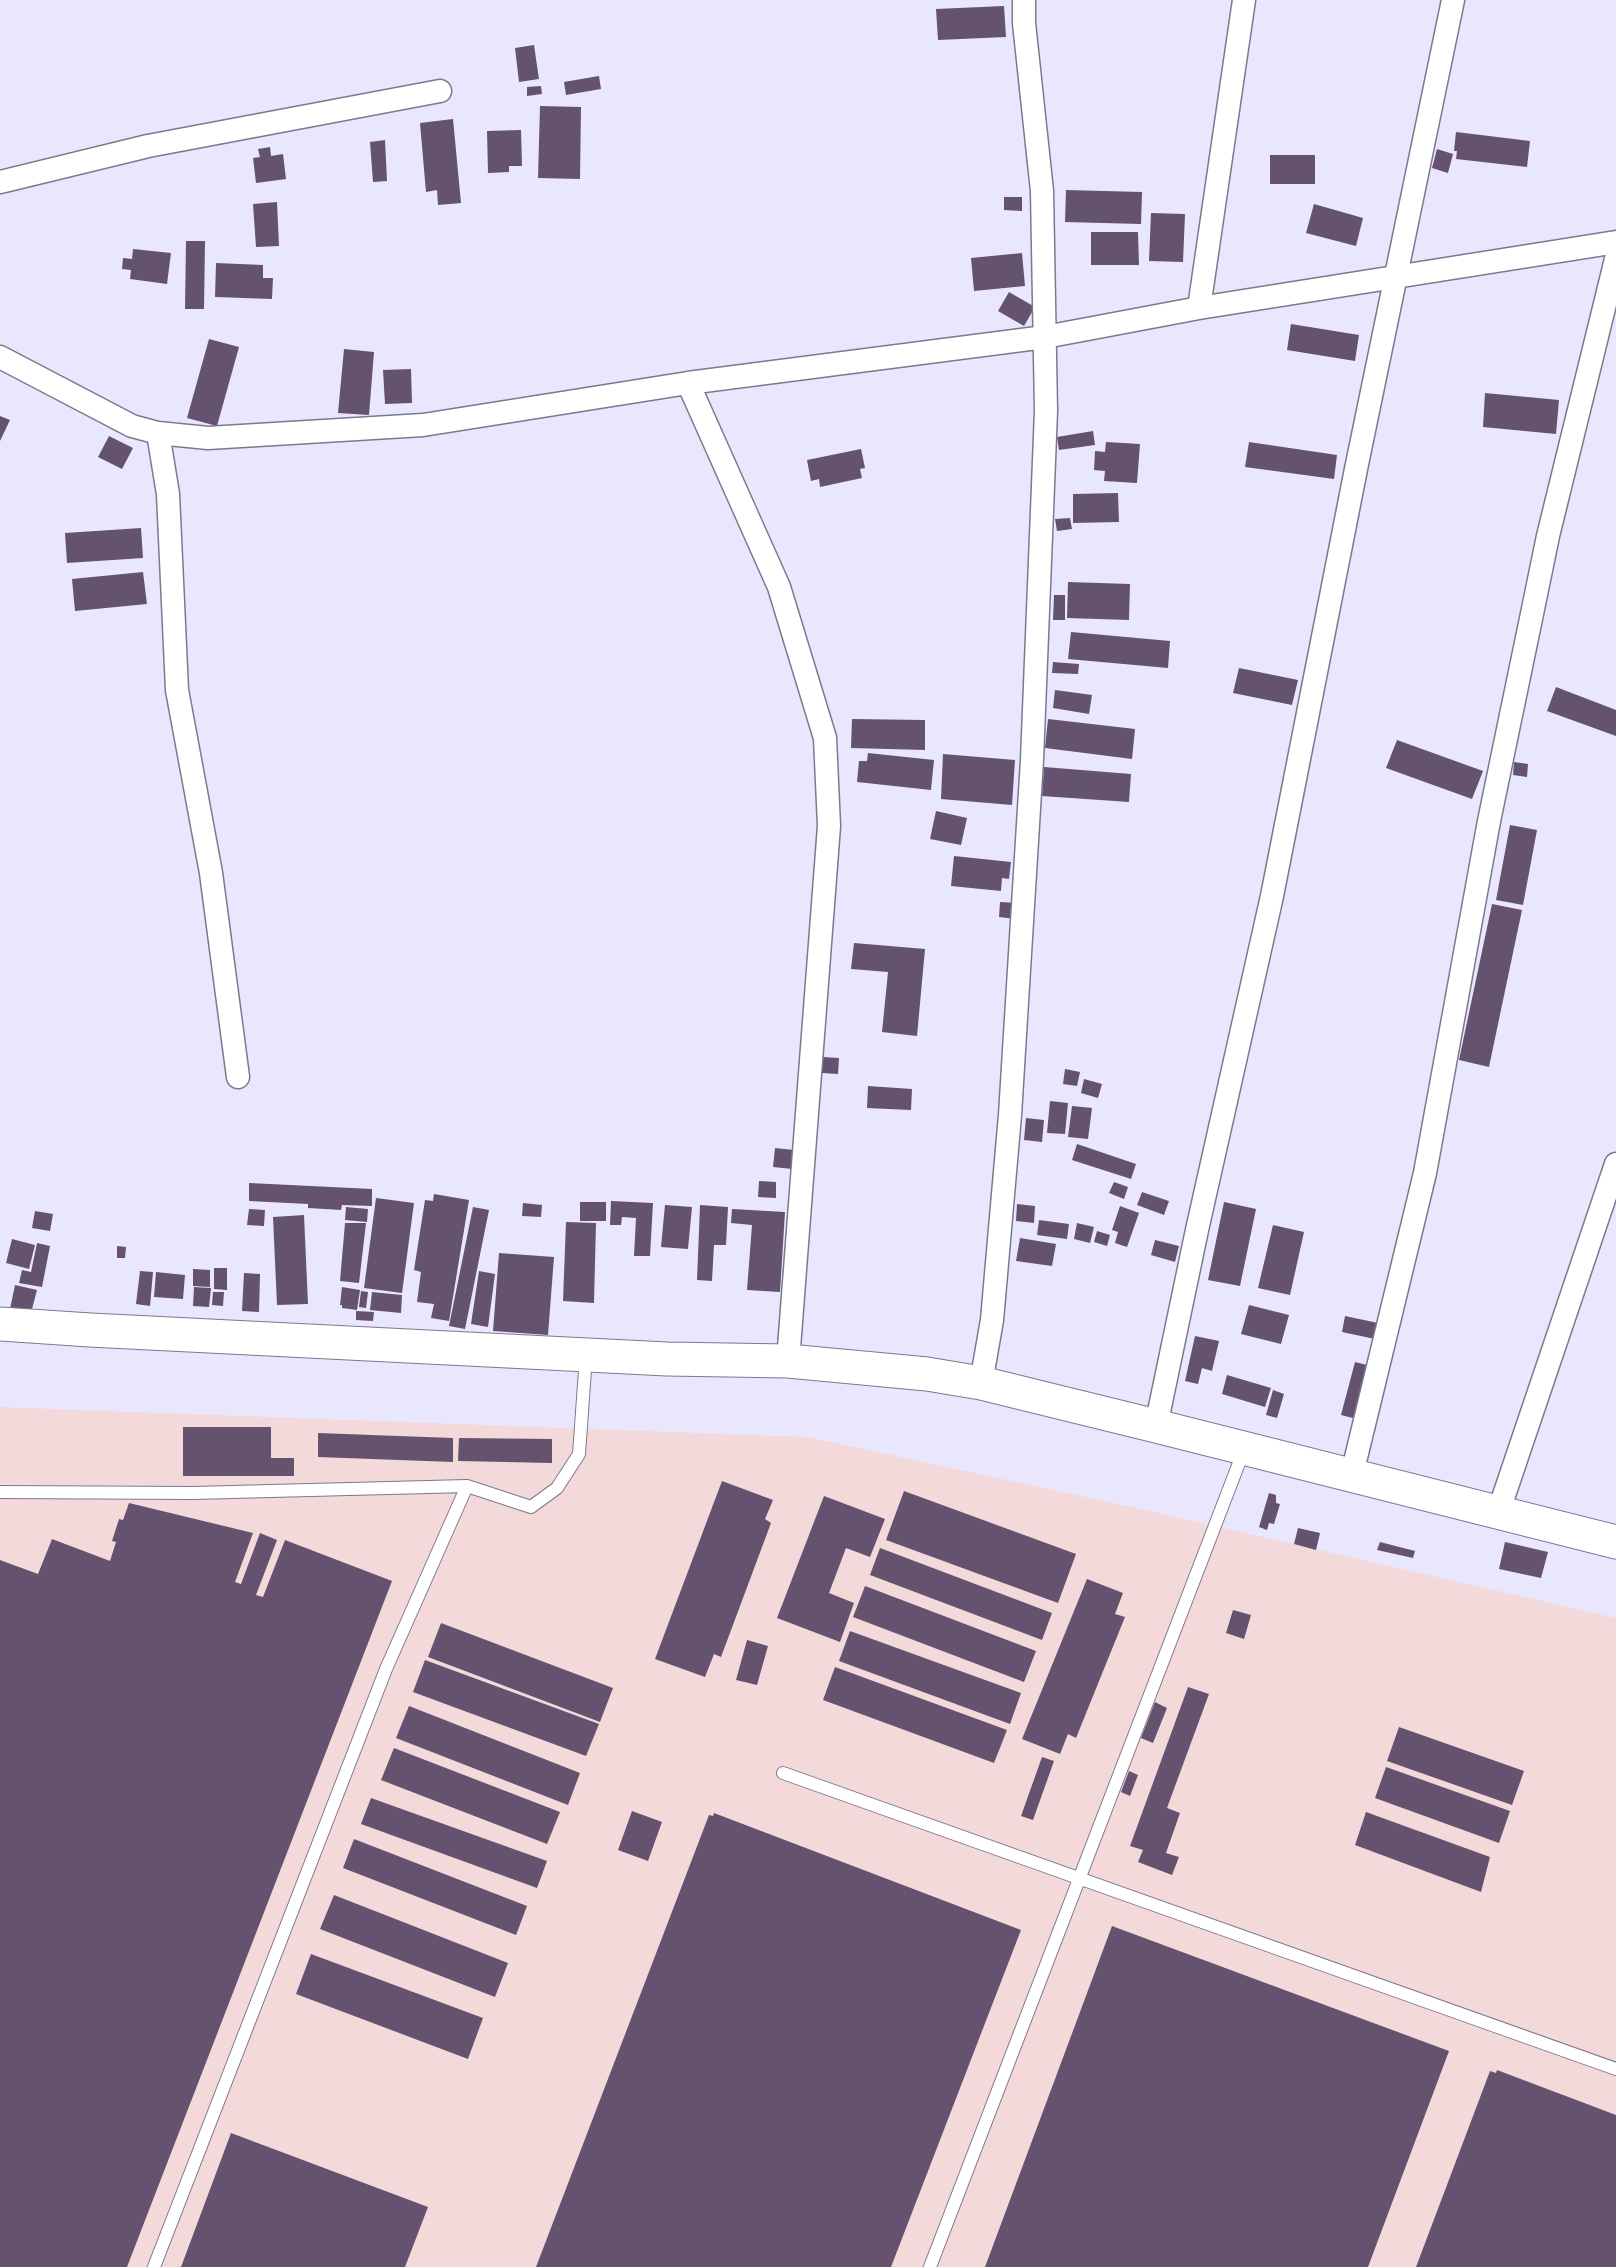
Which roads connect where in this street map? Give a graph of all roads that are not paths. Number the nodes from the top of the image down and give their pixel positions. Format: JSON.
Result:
{"nodes":[{"id":1,"x":1024,"y":0,"type":"edge"},
{"id":2,"x":1244,"y":0,"type":"edge"},
{"id":3,"x":1453,"y":0,"type":"edge"},
{"id":4,"x":440,"y":91,"type":"dead end"},
{"id":5,"x":0,"y":182,"type":"edge"},
{"id":6,"x":1616,"y":242,"type":"edge"},
{"id":7,"x":1616,"y":259,"type":"edge"},
{"id":8,"x":1396,"y":275,"type":"junction"},
{"id":9,"x":1199,"y":308,"type":"junction"},
{"id":10,"x":1046,"y":337,"type":"junction"},
{"id":11,"x":0,"y":357,"type":"edge"},
{"id":12,"x":688,"y":383,"type":"junction"},
{"id":13,"x":158,"y":433,"type":"junction"},
{"id":14,"x":238,"y":1077,"type":"dead end"},
{"id":15,"x":1616,"y":1164,"type":"edge"},
{"id":16,"x":0,"y":1324,"type":"edge"},
{"id":17,"x":586,"y":1355,"type":"junction"},
{"id":18,"x":788,"y":1361,"type":"junction"},
{"id":19,"x":981,"y":1383,"type":"junction"},
{"id":20,"x":1156,"y":1426,"type":"junction"},
{"id":21,"x":1244,"y":1449,"type":"junction"},
{"id":22,"x":1352,"y":1474,"type":"junction"},
{"id":23,"x":467,"y":1486,"type":"junction"},
{"id":24,"x":0,"y":1492,"type":"edge"},
{"id":25,"x":1498,"y":1513,"type":"junction"},
{"id":26,"x":1616,"y":1542,"type":"edge"},
{"id":27,"x":783,"y":1773,"type":"dead end"},
{"id":28,"x":1080,"y":1877,"type":"junction"},
{"id":29,"x":1616,"y":2068,"type":"edge"},
{"id":30,"x":154,"y":2267,"type":"edge"},
{"id":31,"x":930,"y":2267,"type":"edge"}],
"edges":[{"from":1,"to":10,"type":"street"},
{"from":2,"to":9,"type":"street"},
{"from":3,"to":8,"type":"street"},
{"from":4,"to":5,"type":"street"},
{"from":6,"to":8,"type":"street"},
{"from":7,"to":22,"type":"street"},
{"from":8,"to":9,"type":"street"},
{"from":8,"to":20,"type":"street"},
{"from":9,"to":10,"type":"street"},
{"from":10,"to":12,"type":"street"},
{"from":10,"to":19,"type":"street"},
{"from":11,"to":13,"type":"street"},
{"from":12,"to":13,"type":"street"},
{"from":12,"to":18,"type":"street"},
{"from":13,"to":14,"type":"street"},
{"from":15,"to":25,"type":"street"},
{"from":16,"to":17,"type":"street"},
{"from":17,"to":18,"type":"street"},
{"from":17,"to":23,"type":"lane"},
{"from":18,"to":19,"type":"street"},
{"from":19,"to":20,"type":"street"},
{"from":20,"to":21,"type":"street"},
{"from":21,"to":22,"type":"street"},
{"from":21,"to":28,"type":"lane"},
{"from":22,"to":25,"type":"street"},
{"from":23,"to":24,"type":"lane"},
{"from":23,"to":30,"type":"lane"},
{"from":25,"to":26,"type":"street"},
{"from":27,"to":28,"type":"lane"},
{"from":28,"to":29,"type":"lane"},
{"from":28,"to":31,"type":"lane"}]}
